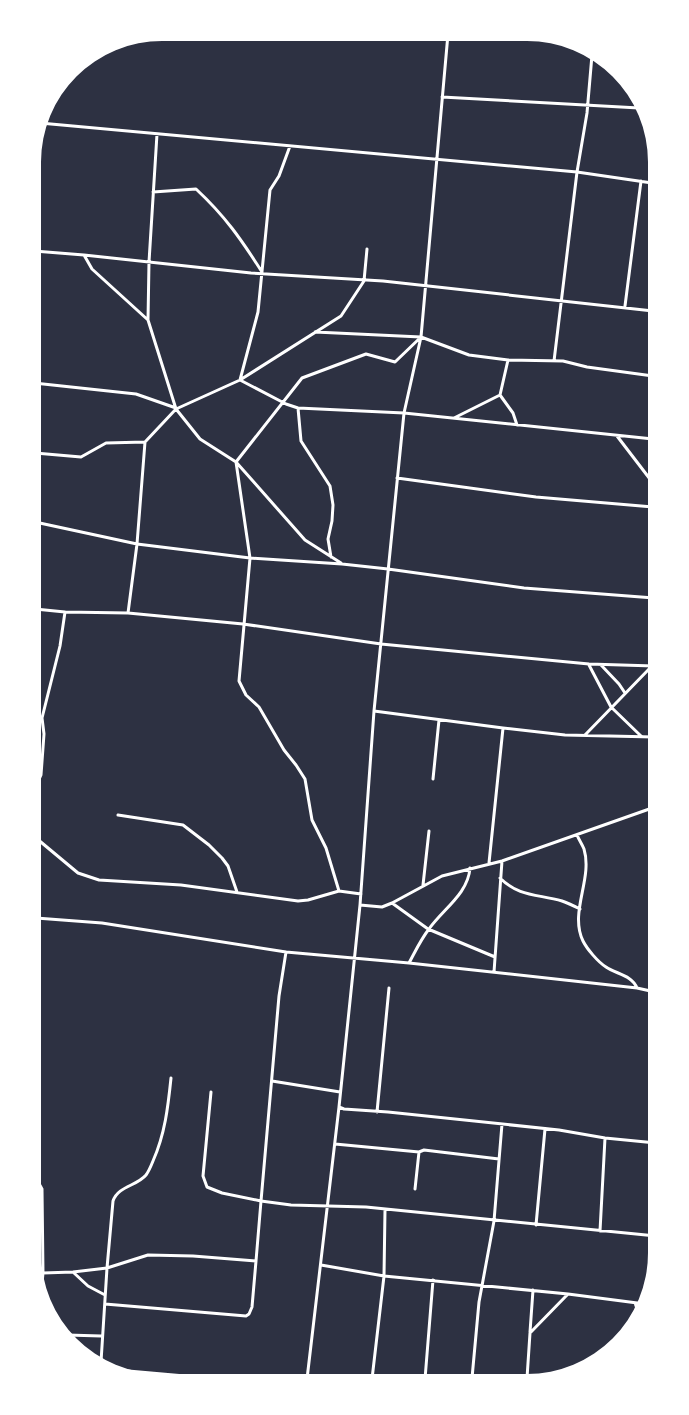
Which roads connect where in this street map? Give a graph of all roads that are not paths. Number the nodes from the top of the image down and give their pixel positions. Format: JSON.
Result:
{"nodes":[{"id":1,"x":447,"y":41,"type":"edge"},
{"id":2,"x":591,"y":61,"type":"edge"},
{"id":3,"x":442,"y":97,"type":"junction"},
{"id":4,"x":587,"y":105,"type":"junction"},
{"id":5,"x":634,"y":108,"type":"edge"},
{"id":6,"x":47,"y":124,"type":"edge"},
{"id":7,"x":158,"y":134,"type":"junction"},
{"id":8,"x":290,"y":146,"type":"junction"},
{"id":9,"x":437,"y":159,"type":"junction"},
{"id":10,"x":577,"y":172,"type":"junction"},
{"id":11,"x":641,"y":181,"type":"junction"},
{"id":12,"x":648,"y":182,"type":"edge"},
{"id":13,"x":154,"y":192,"type":"junction"},
{"id":14,"x":367,"y":249,"type":"dead end"},
{"id":15,"x":42,"y":252,"type":"edge"},
{"id":16,"x":84,"y":255,"type":"junction"},
{"id":17,"x":149,"y":262,"type":"junction"},
{"id":18,"x":263,"y":273,"type":"junction"},
{"id":19,"x":364,"y":280,"type":"junction"},
{"id":20,"x":425,"y":285,"type":"junction"},
{"id":21,"x":562,"y":301,"type":"junction"},
{"id":22,"x":626,"y":306,"type":"junction"},
{"id":23,"x":648,"y":309,"type":"edge"},
{"id":24,"x":148,"y":320,"type":"junction"},
{"id":25,"x":315,"y":332,"type":"junction"},
{"id":26,"x":420,"y":336,"type":"junction"},
{"id":27,"x":508,"y":360,"type":"junction"},
{"id":28,"x":554,"y":361,"type":"junction"},
{"id":29,"x":648,"y":375,"type":"edge"},
{"id":30,"x":240,"y":380,"type":"junction"},
{"id":31,"x":42,"y":384,"type":"edge"},
{"id":32,"x":500,"y":395,"type":"junction"},
{"id":33,"x":283,"y":402,"type":"junction"},
{"id":34,"x":298,"y":408,"type":"junction"},
{"id":35,"x":176,"y":409,"type":"junction"},
{"id":36,"x":404,"y":413,"type":"junction"},
{"id":37,"x":454,"y":419,"type":"junction"},
{"id":38,"x":517,"y":425,"type":"junction"},
{"id":39,"x":617,"y":435,"type":"junction"},
{"id":40,"x":648,"y":438,"type":"edge"},
{"id":41,"x":145,"y":442,"type":"junction"},
{"id":42,"x":42,"y":454,"type":"edge"},
{"id":43,"x":236,"y":462,"type":"junction"},
{"id":44,"x":648,"y":476,"type":"edge"},
{"id":45,"x":397,"y":478,"type":"junction"},
{"id":46,"x":648,"y":507,"type":"edge"},
{"id":47,"x":42,"y":523,"type":"edge"},
{"id":48,"x":137,"y":544,"type":"junction"},
{"id":49,"x":331,"y":557,"type":"junction"},
{"id":50,"x":250,"y":558,"type":"junction"},
{"id":51,"x":342,"y":564,"type":"junction"},
{"id":52,"x":388,"y":569,"type":"junction"},
{"id":53,"x":648,"y":598,"type":"edge"},
{"id":54,"x":42,"y":610,"type":"edge"},
{"id":55,"x":65,"y":612,"type":"junction"},
{"id":56,"x":128,"y":613,"type":"junction"},
{"id":57,"x":244,"y":624,"type":"junction"},
{"id":58,"x":381,"y":644,"type":"junction"},
{"id":59,"x":589,"y":664,"type":"junction"},
{"id":60,"x":601,"y":665,"type":"junction"},
{"id":61,"x":648,"y":667,"type":"edge"},
{"id":62,"x":648,"y":671,"type":"edge"},
{"id":63,"x":625,"y":693,"type":"junction"},
{"id":64,"x":611,"y":707,"type":"junction"},
{"id":65,"x":374,"y":710,"type":"junction"},
{"id":66,"x":439,"y":720,"type":"junction"},
{"id":67,"x":503,"y":728,"type":"junction"},
{"id":68,"x":585,"y":734,"type":"junction"},
{"id":69,"x":641,"y":736,"type":"junction"},
{"id":70,"x":647,"y":736,"type":"edge"},
{"id":71,"x":41,"y":769,"type":"edge"},
{"id":72,"x":433,"y":779,"type":"dead end"},
{"id":73,"x":647,"y":809,"type":"edge"},
{"id":74,"x":118,"y":815,"type":"dead end"},
{"id":75,"x":429,"y":831,"type":"dead end"},
{"id":76,"x":577,"y":835,"type":"junction"},
{"id":77,"x":41,"y":842,"type":"edge"},
{"id":78,"x":502,"y":861,"type":"junction"},
{"id":79,"x":489,"y":863,"type":"junction"},
{"id":80,"x":470,"y":868,"type":"junction"},
{"id":81,"x":500,"y":878,"type":"junction"},
{"id":82,"x":423,"y":886,"type":"junction"},
{"id":83,"x":339,"y":890,"type":"junction"},
{"id":84,"x":237,"y":892,"type":"junction"},
{"id":85,"x":361,"y":894,"type":"junction"},
{"id":86,"x":392,"y":903,"type":"junction"},
{"id":87,"x":360,"y":905,"type":"junction"},
{"id":88,"x":580,"y":909,"type":"junction"},
{"id":89,"x":41,"y":918,"type":"edge"},
{"id":90,"x":428,"y":929,"type":"junction"},
{"id":91,"x":286,"y":952,"type":"junction"},
{"id":92,"x":495,"y":957,"type":"junction"},
{"id":93,"x":354,"y":959,"type":"junction"},
{"id":94,"x":409,"y":963,"type":"junction"},
{"id":95,"x":494,"y":972,"type":"junction"},
{"id":96,"x":389,"y":988,"type":"dead end"},
{"id":97,"x":637,"y":988,"type":"junction"},
{"id":98,"x":647,"y":990,"type":"edge"},
{"id":99,"x":171,"y":1078,"type":"dead end"},
{"id":100,"x":272,"y":1081,"type":"junction"},
{"id":101,"x":210,"y":1092,"type":"dead end"},
{"id":102,"x":340,"y":1092,"type":"junction"},
{"id":103,"x":339,"y":1107,"type":"junction"},
{"id":104,"x":377,"y":1112,"type":"junction"},
{"id":105,"x":502,"y":1124,"type":"junction"},
{"id":106,"x":544,"y":1129,"type":"junction"},
{"id":107,"x":605,"y":1138,"type":"junction"},
{"id":108,"x":647,"y":1142,"type":"edge"},
{"id":109,"x":335,"y":1144,"type":"junction"},
{"id":110,"x":419,"y":1152,"type":"junction"},
{"id":111,"x":499,"y":1159,"type":"junction"},
{"id":112,"x":41,"y":1187,"type":"edge"},
{"id":113,"x":415,"y":1190,"type":"dead end"},
{"id":114,"x":261,"y":1201,"type":"junction"},
{"id":115,"x":326,"y":1206,"type":"junction"},
{"id":116,"x":385,"y":1210,"type":"junction"},
{"id":117,"x":494,"y":1221,"type":"junction"},
{"id":118,"x":536,"y":1225,"type":"junction"},
{"id":119,"x":600,"y":1231,"type":"junction"},
{"id":120,"x":647,"y":1235,"type":"edge"},
{"id":121,"x":256,"y":1261,"type":"junction"},
{"id":122,"x":321,"y":1265,"type":"junction"},
{"id":123,"x":107,"y":1268,"type":"junction"},
{"id":124,"x":73,"y":1272,"type":"junction"},
{"id":125,"x":43,"y":1273,"type":"joint"},
{"id":126,"x":384,"y":1276,"type":"junction"},
{"id":127,"x":433,"y":1280,"type":"junction"},
{"id":128,"x":482,"y":1285,"type":"junction"},
{"id":129,"x":533,"y":1290,"type":"junction"},
{"id":130,"x":568,"y":1294,"type":"junction"},
{"id":131,"x":105,"y":1296,"type":"junction"},
{"id":132,"x":635,"y":1303,"type":"edge"},
{"id":133,"x":104,"y":1304,"type":"junction"},
{"id":134,"x":530,"y":1333,"type":"junction"},
{"id":135,"x":74,"y":1335,"type":"edge"},
{"id":136,"x":101,"y":1336,"type":"dead end"},
{"id":137,"x":101,"y":1357,"type":"edge"},
{"id":138,"x":308,"y":1374,"type":"edge"},
{"id":139,"x":373,"y":1374,"type":"edge"},
{"id":140,"x":425,"y":1374,"type":"edge"},
{"id":141,"x":472,"y":1374,"type":"edge"},
{"id":142,"x":527,"y":1374,"type":"edge"}],
"edges":[{"from":1,"to":3,"type":"street"},
{"from":2,"to":4,"type":"street"},
{"from":3,"to":4,"type":"street"},
{"from":3,"to":9,"type":"street"},
{"from":4,"to":5,"type":"street"},
{"from":4,"to":10,"type":"street"},
{"from":6,"to":7,"type":"street"},
{"from":7,"to":8,"type":"street"},
{"from":7,"to":13,"type":"street"},
{"from":8,"to":9,"type":"street"},
{"from":8,"to":18,"type":"street"},
{"from":9,"to":10,"type":"street"},
{"from":9,"to":20,"type":"street"},
{"from":10,"to":11,"type":"street"},
{"from":10,"to":21,"type":"street"},
{"from":11,"to":12,"type":"street"},
{"from":11,"to":22,"type":"street"},
{"from":13,"to":17,"type":"street"},
{"from":13,"to":18,"type":"street"},
{"from":14,"to":19,"type":"street"},
{"from":15,"to":16,"type":"street"},
{"from":16,"to":17,"type":"street"},
{"from":16,"to":24,"type":"street"},
{"from":17,"to":18,"type":"street"},
{"from":17,"to":24,"type":"street"},
{"from":18,"to":19,"type":"street"},
{"from":18,"to":30,"type":"street"},
{"from":19,"to":20,"type":"street"},
{"from":19,"to":25,"type":"street"},
{"from":20,"to":21,"type":"street"},
{"from":20,"to":26,"type":"street"},
{"from":21,"to":22,"type":"street"},
{"from":21,"to":28,"type":"street"},
{"from":22,"to":23,"type":"street"},
{"from":24,"to":35,"type":"street"},
{"from":25,"to":26,"type":"street"},
{"from":25,"to":30,"type":"street"},
{"from":26,"to":27,"type":"street"},
{"from":26,"to":33,"type":"street"},
{"from":26,"to":36,"type":"street"},
{"from":27,"to":28,"type":"street"},
{"from":27,"to":32,"type":"street"},
{"from":28,"to":29,"type":"street"},
{"from":30,"to":33,"type":"street"},
{"from":30,"to":35,"type":"street"},
{"from":31,"to":35,"type":"street"},
{"from":32,"to":37,"type":"street"},
{"from":32,"to":38,"type":"street"},
{"from":33,"to":34,"type":"street"},
{"from":33,"to":43,"type":"street"},
{"from":34,"to":36,"type":"street"},
{"from":34,"to":49,"type":"street"},
{"from":35,"to":41,"type":"street"},
{"from":35,"to":43,"type":"street"},
{"from":36,"to":37,"type":"street"},
{"from":36,"to":45,"type":"street"},
{"from":37,"to":38,"type":"street"},
{"from":38,"to":39,"type":"street"},
{"from":39,"to":40,"type":"street"},
{"from":39,"to":44,"type":"street"},
{"from":41,"to":42,"type":"street"},
{"from":41,"to":48,"type":"street"},
{"from":43,"to":49,"type":"street"},
{"from":43,"to":50,"type":"street"},
{"from":45,"to":46,"type":"street"},
{"from":45,"to":52,"type":"street"},
{"from":47,"to":48,"type":"street"},
{"from":48,"to":50,"type":"street"},
{"from":48,"to":56,"type":"street"},
{"from":49,"to":51,"type":"street"},
{"from":50,"to":51,"type":"street"},
{"from":50,"to":57,"type":"street"},
{"from":51,"to":52,"type":"street"},
{"from":52,"to":53,"type":"street"},
{"from":52,"to":58,"type":"street"},
{"from":54,"to":55,"type":"street"},
{"from":55,"to":56,"type":"street"},
{"from":55,"to":71,"type":"street"},
{"from":56,"to":57,"type":"street"},
{"from":57,"to":58,"type":"street"},
{"from":57,"to":83,"type":"street"},
{"from":58,"to":59,"type":"street"},
{"from":58,"to":65,"type":"street"},
{"from":59,"to":60,"type":"street"},
{"from":59,"to":64,"type":"street"},
{"from":60,"to":61,"type":"street"},
{"from":60,"to":63,"type":"street"},
{"from":62,"to":63,"type":"street"},
{"from":63,"to":64,"type":"street"},
{"from":64,"to":68,"type":"street"},
{"from":64,"to":69,"type":"street"},
{"from":65,"to":66,"type":"street"},
{"from":65,"to":85,"type":"street"},
{"from":66,"to":67,"type":"street"},
{"from":66,"to":72,"type":"street"},
{"from":67,"to":68,"type":"street"},
{"from":67,"to":79,"type":"street"},
{"from":68,"to":69,"type":"street"},
{"from":69,"to":70,"type":"street"},
{"from":73,"to":76,"type":"street"},
{"from":74,"to":84,"type":"street"},
{"from":75,"to":82,"type":"street"},
{"from":76,"to":78,"type":"street"},
{"from":76,"to":88,"type":"street"},
{"from":77,"to":84,"type":"street"},
{"from":78,"to":79,"type":"street"},
{"from":78,"to":81,"type":"street"},
{"from":79,"to":80,"type":"street"},
{"from":80,"to":82,"type":"street"},
{"from":80,"to":90,"type":"street"},
{"from":81,"to":88,"type":"street"},
{"from":81,"to":92,"type":"street"},
{"from":82,"to":86,"type":"street"},
{"from":83,"to":84,"type":"street"},
{"from":83,"to":85,"type":"street"},
{"from":85,"to":87,"type":"street"},
{"from":86,"to":87,"type":"street"},
{"from":86,"to":90,"type":"street"},
{"from":87,"to":93,"type":"street"},
{"from":88,"to":97,"type":"street"},
{"from":89,"to":91,"type":"street"},
{"from":90,"to":92,"type":"street"},
{"from":90,"to":94,"type":"street"},
{"from":91,"to":93,"type":"street"},
{"from":91,"to":100,"type":"street"},
{"from":92,"to":95,"type":"street"},
{"from":93,"to":94,"type":"street"},
{"from":93,"to":102,"type":"street"},
{"from":94,"to":95,"type":"street"},
{"from":95,"to":97,"type":"street"},
{"from":96,"to":104,"type":"street"},
{"from":97,"to":98,"type":"street"},
{"from":99,"to":123,"type":"street"},
{"from":100,"to":102,"type":"street"},
{"from":100,"to":114,"type":"street"},
{"from":101,"to":114,"type":"street"},
{"from":102,"to":103,"type":"street"},
{"from":103,"to":104,"type":"street"},
{"from":103,"to":109,"type":"street"},
{"from":104,"to":105,"type":"street"},
{"from":105,"to":106,"type":"street"},
{"from":105,"to":111,"type":"street"},
{"from":106,"to":107,"type":"street"},
{"from":106,"to":118,"type":"street"},
{"from":107,"to":108,"type":"street"},
{"from":107,"to":119,"type":"street"},
{"from":109,"to":110,"type":"street"},
{"from":109,"to":115,"type":"street"},
{"from":110,"to":111,"type":"street"},
{"from":110,"to":113,"type":"street"},
{"from":111,"to":117,"type":"street"},
{"from":112,"to":125,"type":"street"},
{"from":114,"to":115,"type":"street"},
{"from":114,"to":121,"type":"street"},
{"from":115,"to":116,"type":"street"},
{"from":115,"to":122,"type":"street"},
{"from":116,"to":117,"type":"street"},
{"from":116,"to":126,"type":"street"},
{"from":117,"to":118,"type":"street"},
{"from":117,"to":128,"type":"street"},
{"from":118,"to":119,"type":"street"},
{"from":119,"to":120,"type":"street"},
{"from":121,"to":123,"type":"street"},
{"from":121,"to":133,"type":"street"},
{"from":122,"to":126,"type":"street"},
{"from":122,"to":138,"type":"street"},
{"from":123,"to":124,"type":"street"},
{"from":123,"to":131,"type":"street"},
{"from":124,"to":125,"type":"street"},
{"from":124,"to":131,"type":"street"},
{"from":126,"to":127,"type":"street"},
{"from":126,"to":139,"type":"street"},
{"from":127,"to":128,"type":"street"},
{"from":127,"to":140,"type":"street"},
{"from":128,"to":129,"type":"street"},
{"from":128,"to":141,"type":"street"},
{"from":129,"to":130,"type":"street"},
{"from":129,"to":134,"type":"street"},
{"from":130,"to":132,"type":"street"},
{"from":130,"to":134,"type":"street"},
{"from":131,"to":133,"type":"street"},
{"from":133,"to":137,"type":"street"},
{"from":134,"to":142,"type":"street"},
{"from":135,"to":136,"type":"street"}]}
